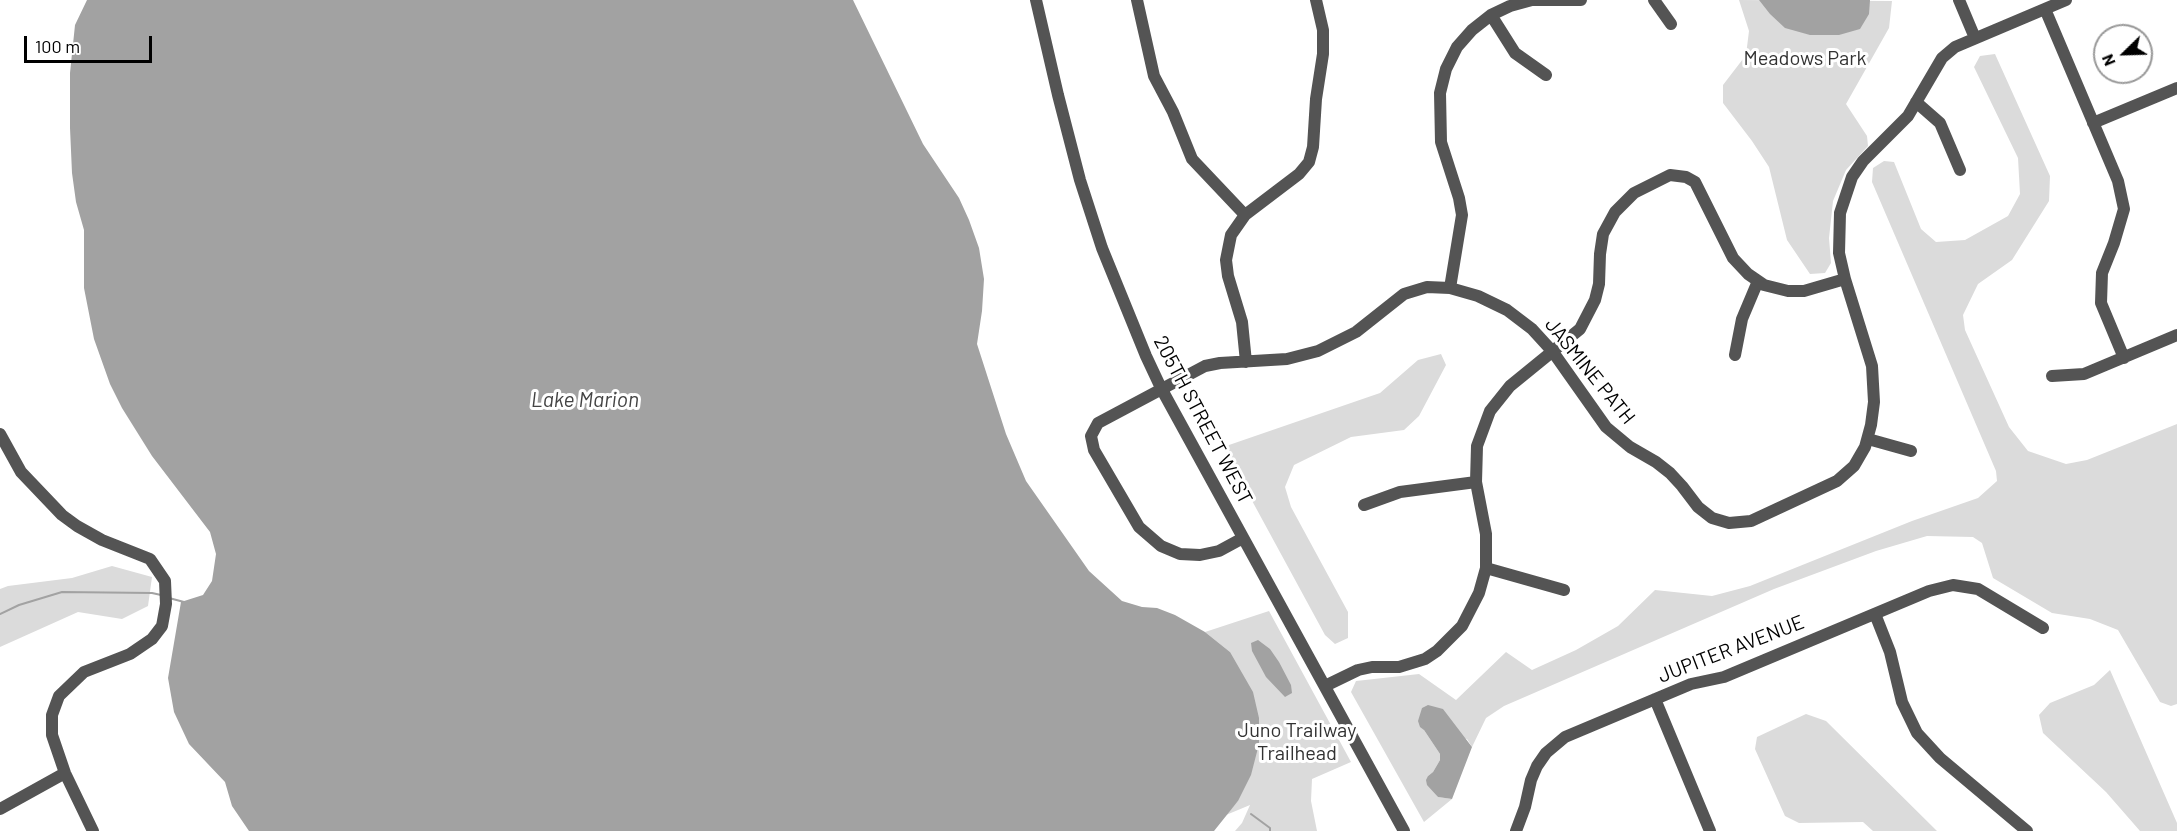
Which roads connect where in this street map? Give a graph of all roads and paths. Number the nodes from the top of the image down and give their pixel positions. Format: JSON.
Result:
{"nodes":[{"id":1,"x":1036,"y":0,"type":"edge"},
{"id":2,"x":1137,"y":0,"type":"edge"},
{"id":3,"x":1316,"y":0,"type":"edge"},
{"id":4,"x":1581,"y":0,"type":"edge"},
{"id":5,"x":1654,"y":0,"type":"edge"},
{"id":6,"x":1959,"y":0,"type":"edge"},
{"id":7,"x":2066,"y":0,"type":"edge"},
{"id":8,"x":2045,"y":9,"type":"junction"},
{"id":9,"x":1491,"y":15,"type":"junction"},
{"id":10,"x":1671,"y":24,"type":"dead end"},
{"id":11,"x":1975,"y":38,"type":"junction"},
{"id":12,"x":1546,"y":75,"type":"dead end"},
{"id":13,"x":2177,"y":88,"type":"edge"},
{"id":14,"x":1916,"y":102,"type":"junction"},
{"id":15,"x":2093,"y":123,"type":"junction"},
{"id":16,"x":1960,"y":170,"type":"dead end"},
{"id":17,"x":1245,"y":215,"type":"junction"},
{"id":18,"x":1845,"y":279,"type":"junction"},
{"id":19,"x":1758,"y":281,"type":"junction"},
{"id":20,"x":1450,"y":288,"type":"junction"},
{"id":21,"x":2177,"y":335,"type":"edge"},
{"id":22,"x":1553,"y":352,"type":"junction"},
{"id":23,"x":1735,"y":356,"type":"dead end"},
{"id":24,"x":2124,"y":357,"type":"junction"},
{"id":25,"x":1246,"y":362,"type":"junction"},
{"id":26,"x":2052,"y":376,"type":"dead end"},
{"id":27,"x":1161,"y":388,"type":"junction"},
{"id":28,"x":0,"y":434,"type":"edge"},
{"id":29,"x":1868,"y":439,"type":"junction"},
{"id":30,"x":1911,"y":451,"type":"dead end"},
{"id":31,"x":1476,"y":482,"type":"junction"},
{"id":32,"x":1364,"y":504,"type":"dead end"},
{"id":33,"x":1243,"y":538,"type":"junction"},
{"id":34,"x":1486,"y":568,"type":"junction"},
{"id":35,"x":1564,"y":590,"type":"dead end"},
{"id":36,"x":1875,"y":614,"type":"junction"},
{"id":37,"x":2043,"y":628,"type":"dead end"},
{"id":38,"x":1324,"y":686,"type":"junction"},
{"id":39,"x":1655,"y":699,"type":"junction"},
{"id":40,"x":64,"y":773,"type":"junction"},
{"id":41,"x":0,"y":809,"type":"edge"},
{"id":42,"x":93,"y":831,"type":"edge"},
{"id":43,"x":1404,"y":831,"type":"edge"},
{"id":44,"x":1516,"y":831,"type":"edge"},
{"id":45,"x":1710,"y":831,"type":"edge"},
{"id":46,"x":2027,"y":831,"type":"edge"}],
"edges":[{"from":1,"to":27,"type":"street","name":"205TH STREET WEST"},
{"from":2,"to":17,"type":"street"},
{"from":3,"to":17,"type":"street"},
{"from":4,"to":9,"type":"street"},
{"from":5,"to":10,"type":"street"},
{"from":6,"to":11,"type":"street"},
{"from":7,"to":8,"type":"street","name":"JASMINE PATH"},
{"from":8,"to":11,"type":"street","name":"JASMINE PATH"},
{"from":8,"to":15,"type":"street"},
{"from":9,"to":12,"type":"street"},
{"from":9,"to":20,"type":"street"},
{"from":11,"to":14,"type":"street","name":"JASMINE PATH"},
{"from":13,"to":15,"type":"street"},
{"from":14,"to":16,"type":"street"},
{"from":14,"to":18,"type":"street","name":"JASMINE PATH"},
{"from":15,"to":24,"type":"street"},
{"from":17,"to":25,"type":"street"},
{"from":18,"to":19,"type":"street"},
{"from":18,"to":29,"type":"street","name":"JASMINE PATH"},
{"from":19,"to":22,"type":"street"},
{"from":19,"to":23,"type":"street"},
{"from":20,"to":22,"type":"street","name":"JASMINE PATH"},
{"from":20,"to":25,"type":"street","name":"JASMINE PATH"},
{"from":21,"to":24,"type":"street"},
{"from":22,"to":29,"type":"street","name":"JASMINE PATH"},
{"from":22,"to":31,"type":"street"},
{"from":24,"to":26,"type":"street"},
{"from":25,"to":27,"type":"street","name":"JASMINE PATH"},
{"from":27,"to":33,"type":"street","name":"205TH STREET WEST"},
{"from":27,"to":33,"type":"street","name":"JASMINE PATH"},
{"from":28,"to":40,"type":"street"},
{"from":29,"to":30,"type":"street"},
{"from":31,"to":32,"type":"street"},
{"from":31,"to":34,"type":"street"},
{"from":33,"to":38,"type":"street","name":"205TH STREET WEST"},
{"from":34,"to":35,"type":"street"},
{"from":34,"to":38,"type":"street"},
{"from":36,"to":37,"type":"street","name":"JUPITER AVENUE"},
{"from":36,"to":39,"type":"street","name":"JUPITER AVENUE"},
{"from":36,"to":46,"type":"street"},
{"from":38,"to":43,"type":"street","name":"205TH STREET WEST"},
{"from":39,"to":44,"type":"street","name":"JUPITER AVENUE"},
{"from":39,"to":45,"type":"street"},
{"from":40,"to":41,"type":"street"},
{"from":40,"to":42,"type":"street"}]}
